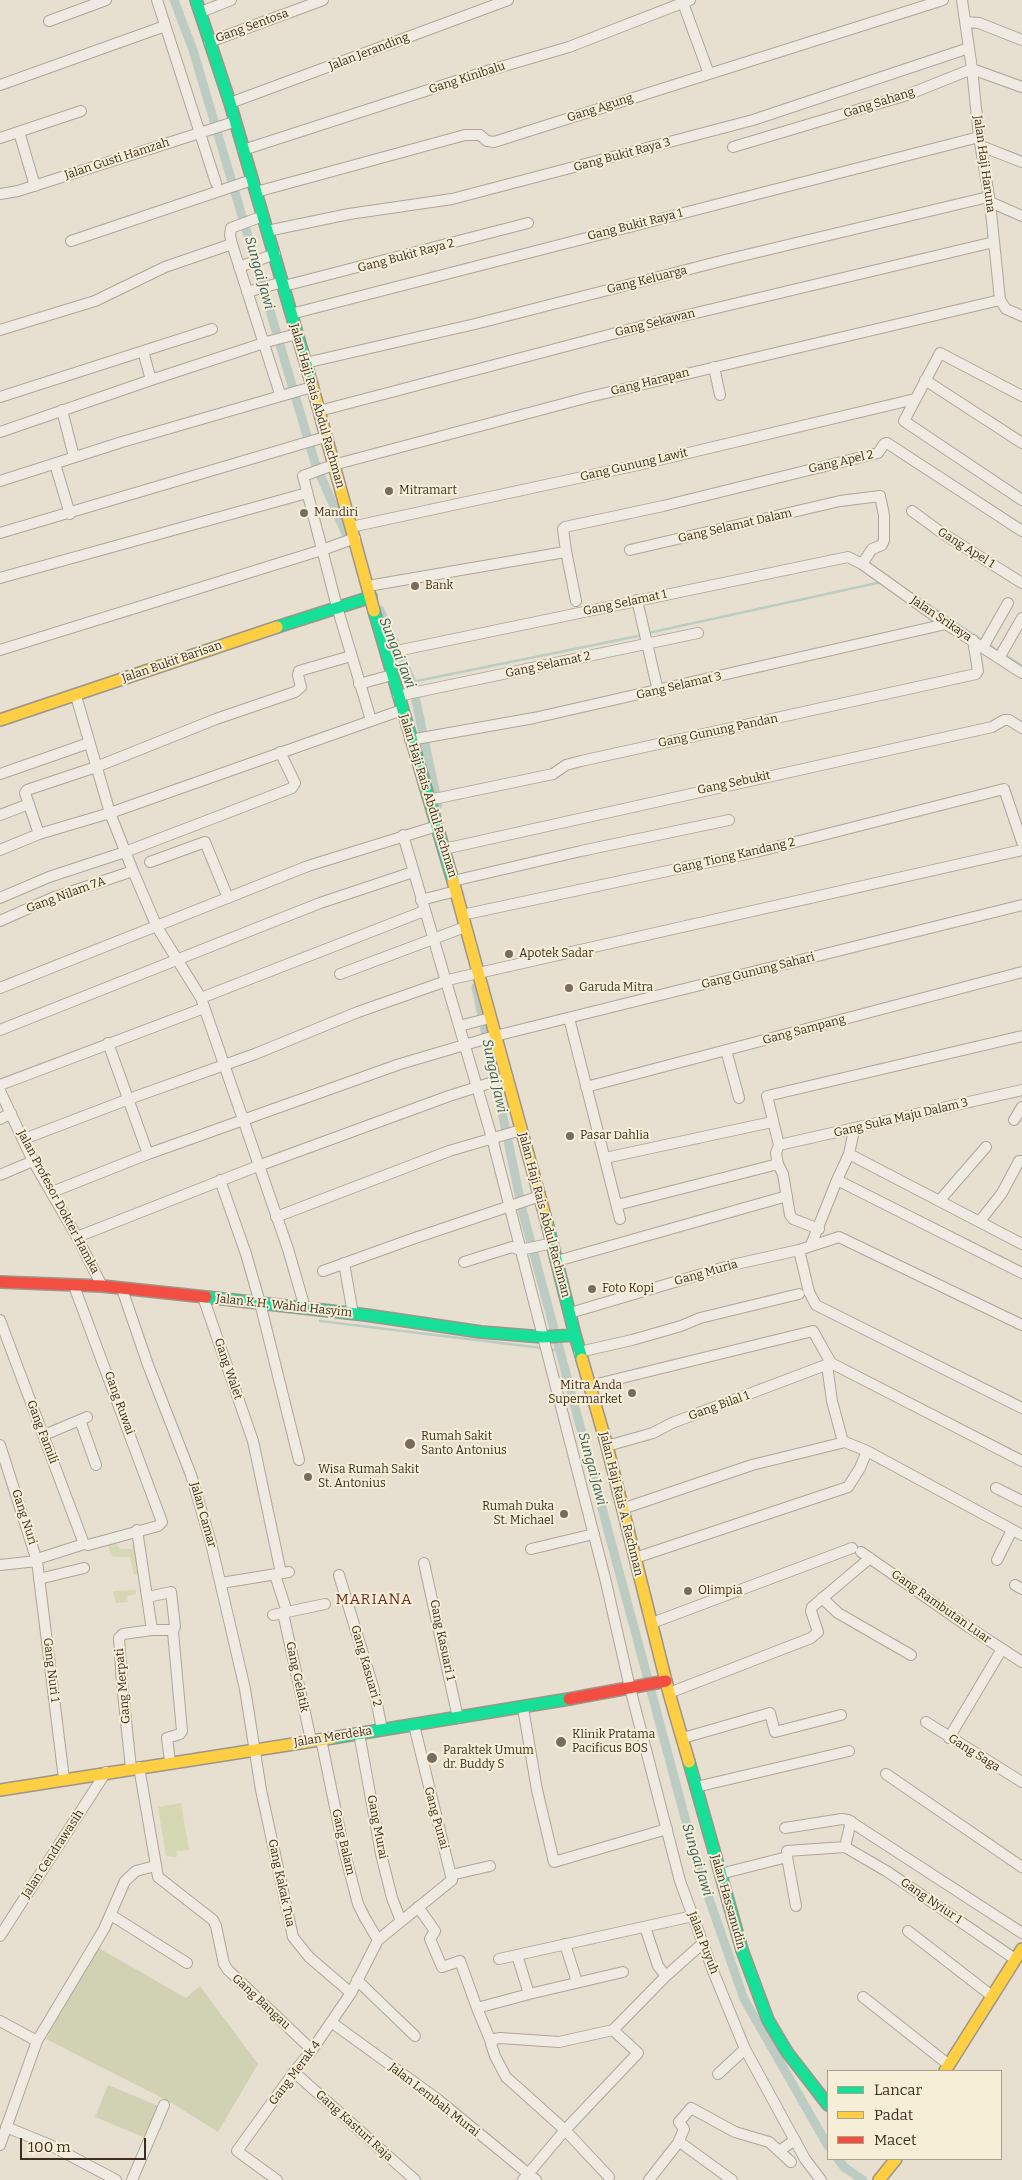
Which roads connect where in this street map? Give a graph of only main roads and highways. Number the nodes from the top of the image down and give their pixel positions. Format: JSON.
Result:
{"nodes":[{"id":1,"x":196,"y":0,"type":"edge"},
{"id":2,"x":368,"y":594,"type":"junction"},
{"id":3,"x":0,"y":720,"type":"edge"},
{"id":4,"x":0,"y":1282,"type":"edge"},
{"id":5,"x":571,"y":1335,"type":"junction"},
{"id":6,"x":664,"y":1686,"type":"junction"},
{"id":7,"x":0,"y":1790,"type":"edge"},
{"id":8,"x":1022,"y":1949,"type":"edge"},
{"id":9,"x":1018,"y":1961,"type":"edge"},
{"id":10,"x":950,"y":2069,"type":"edge"},
{"id":11,"x":827,"y":2104,"type":"edge"},
{"id":12,"x":887,"y":2161,"type":"edge"},
{"id":13,"x":874,"y":2179,"type":"edge"}],
"edges":[{"from":1,"to":2,"type":"main road","name":"Jalan Haji Rais Abdul Rachman"},
{"from":2,"to":3,"type":"main road","name":"Jalan Bukit Barisan"},
{"from":2,"to":5,"type":"main road","name":"Jalan Haji Rais Abdul Rachman"},
{"from":4,"to":5,"type":"main road","name":"Jalan K.H. Wahid Hasyim"},
{"from":5,"to":6,"type":"main road","name":"Jalan Haji Rais A. Rachman"},
{"from":6,"to":7,"type":"main road","name":"Jalan Merdeka"},
{"from":6,"to":11,"type":"main road","name":"Jalan Hassanudin"},
{"from":8,"to":9,"type":"main road"},
{"from":9,"to":10,"type":"main road"},
{"from":9,"to":10,"type":"main road"},
{"from":12,"to":13,"type":"main road"}]}
